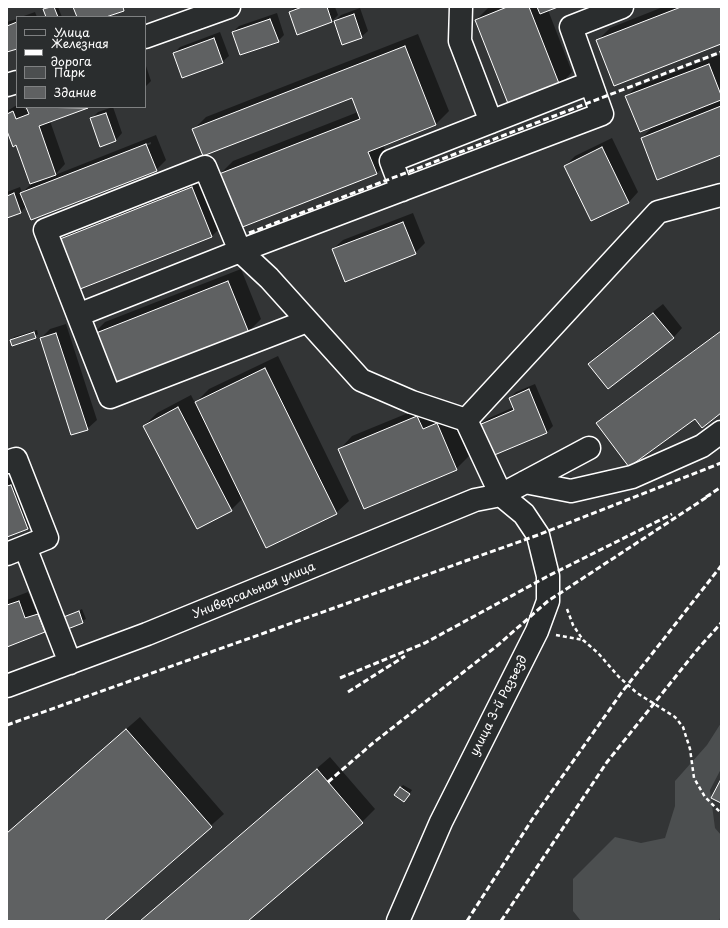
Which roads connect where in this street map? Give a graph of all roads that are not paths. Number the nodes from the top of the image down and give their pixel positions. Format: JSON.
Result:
{"nodes":[{"id":1,"x":229,"y":7,"type":"edge"},
{"id":2,"x":461,"y":7,"type":"edge"},
{"id":3,"x":622,"y":7,"type":"edge"},
{"id":4,"x":146,"y":36,"type":"edge"},
{"id":5,"x":590,"y":83,"type":"junction"},
{"id":6,"x":492,"y":122,"type":"junction"},
{"id":7,"x":402,"y":190,"type":"junction"},
{"id":8,"x":721,"y":195,"type":"edge"},
{"id":9,"x":240,"y":251,"type":"junction"},
{"id":10,"x":78,"y":315,"type":"junction"},
{"id":11,"x":306,"y":321,"type":"junction"},
{"id":12,"x":466,"y":420,"type":"junction"},
{"id":13,"x":721,"y":432,"type":"edge"},
{"id":14,"x":589,"y":448,"type":"dead end"},
{"id":15,"x":7,"y":462,"type":"edge"},
{"id":16,"x":525,"y":482,"type":"junction"},
{"id":17,"x":501,"y":495,"type":"junction"},
{"id":18,"x":16,"y":550,"type":"edge"},
{"id":19,"x":70,"y":663,"type":"junction"},
{"id":20,"x":7,"y":686,"type":"edge"},
{"id":21,"x":398,"y":921,"type":"edge"}],
"edges":[{"from":1,"to":4,"type":"street"},
{"from":2,"to":6,"type":"street"},
{"from":3,"to":5,"type":"street"},
{"from":5,"to":6,"type":"street"},
{"from":5,"to":7,"type":"street"},
{"from":6,"to":7,"type":"street"},
{"from":7,"to":9,"type":"street"},
{"from":8,"to":12,"type":"street"},
{"from":9,"to":10,"type":"street"},
{"from":9,"to":10,"type":"street"},
{"from":9,"to":11,"type":"street"},
{"from":10,"to":11,"type":"street"},
{"from":11,"to":12,"type":"street"},
{"from":12,"to":17,"type":"street"},
{"from":13,"to":16,"type":"street"},
{"from":14,"to":16,"type":"street","name":"Универсальная улица"},
{"from":15,"to":18,"type":"street"},
{"from":16,"to":17,"type":"street","name":"Универсальная улица"},
{"from":17,"to":19,"type":"street","name":"Универсальная улица"},
{"from":17,"to":21,"type":"street","name":"улица 3-й Разъезд"},
{"from":18,"to":19,"type":"street"},
{"from":19,"to":20,"type":"street","name":"Универсальная улица"}]}
